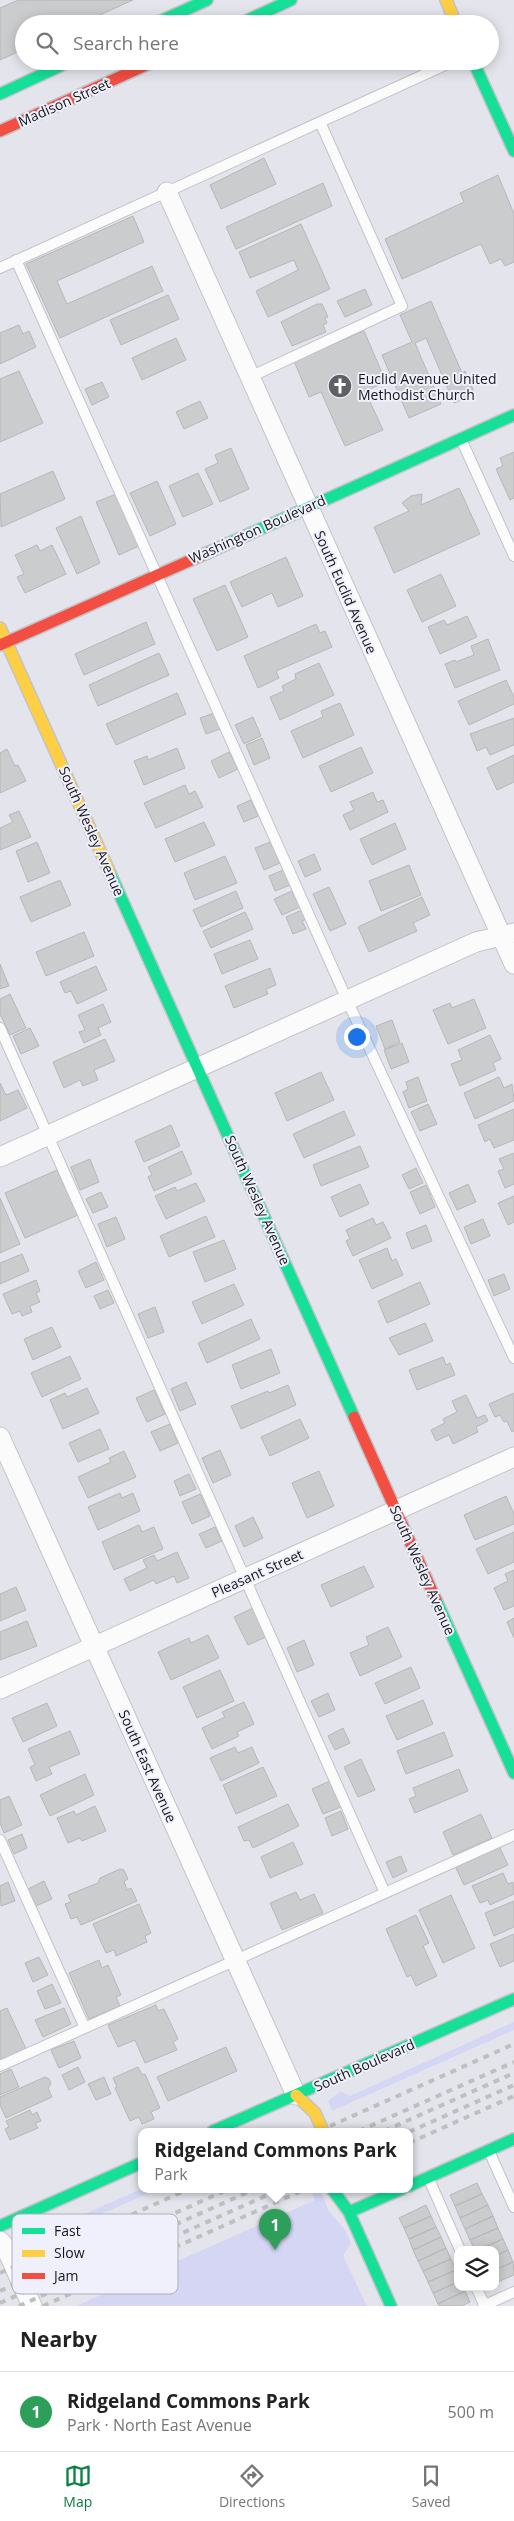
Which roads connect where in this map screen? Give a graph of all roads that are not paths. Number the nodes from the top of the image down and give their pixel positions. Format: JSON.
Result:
{"nodes":[{"id":1,"x":207,"y":0,"type":"edge"},
{"id":2,"x":292,"y":0,"type":"edge"},
{"id":3,"x":446,"y":0,"type":"edge"},
{"id":4,"x":174,"y":15,"type":"edge"},
{"id":5,"x":259,"y":15,"type":"edge"},
{"id":6,"x":452,"y":15,"type":"edge"},
{"id":7,"x":52,"y":70,"type":"edge"},
{"id":8,"x":135,"y":70,"type":"edge"},
{"id":9,"x":434,"y":70,"type":"edge"},
{"id":10,"x":477,"y":70,"type":"edge"},
{"id":11,"x":0,"y":94,"type":"edge"},
{"id":12,"x":320,"y":122,"type":"junction"},
{"id":13,"x":0,"y":131,"type":"edge"},
{"id":14,"x":514,"y":151,"type":"edge"},
{"id":15,"x":167,"y":192,"type":"junction"},
{"id":16,"x":16,"y":260,"type":"junction"},
{"id":17,"x":0,"y":268,"type":"edge"},
{"id":18,"x":250,"y":377,"type":"junction"},
{"id":19,"x":514,"y":415,"type":"edge"},
{"id":20,"x":460,"y":438,"type":"junction"},
{"id":21,"x":307,"y":506,"type":"junction"},
{"id":22,"x":514,"y":556,"type":"edge"},
{"id":23,"x":157,"y":574,"type":"junction"},
{"id":24,"x":0,"y":628,"type":"edge"},
{"id":25,"x":3,"y":644,"type":"edge"},
{"id":26,"x":508,"y":934,"type":"edge"},
{"id":27,"x":514,"y":964,"type":"edge"},
{"id":28,"x":347,"y":1000,"type":"junction"},
{"id":29,"x":0,"y":1028,"type":"edge"},
{"id":30,"x":198,"y":1067,"type":"junction"},
{"id":31,"x":48,"y":1135,"type":"junction"},
{"id":32,"x":0,"y":1157,"type":"edge"},
{"id":33,"x":514,"y":1358,"type":"edge"},
{"id":34,"x":0,"y":1437,"type":"edge"},
{"id":35,"x":514,"y":1457,"type":"edge"},
{"id":36,"x":396,"y":1510,"type":"junction"},
{"id":37,"x":246,"y":1578,"type":"junction"},
{"id":38,"x":94,"y":1646,"type":"junction"},
{"id":39,"x":0,"y":1688,"type":"edge"},
{"id":40,"x":514,"y":1773,"type":"edge"},
{"id":41,"x":514,"y":1835,"type":"edge"},
{"id":42,"x":0,"y":1840,"type":"edge"},
{"id":43,"x":386,"y":1893,"type":"junction"},
{"id":44,"x":236,"y":1960,"type":"junction"},
{"id":45,"x":514,"y":1999,"type":"edge"},
{"id":46,"x":85,"y":2028,"type":"junction"},
{"id":47,"x":0,"y":2066,"type":"edge"},
{"id":48,"x":297,"y":2103,"type":"junction"},
{"id":49,"x":222,"y":2128,"type":"edge"},
{"id":50,"x":322,"y":2128,"type":"edge"},
{"id":51,"x":514,"y":2138,"type":"edge"},
{"id":52,"x":488,"y":2150,"type":"junction"},
{"id":53,"x":138,"y":2164,"type":"edge"},
{"id":54,"x":428,"y":2177,"type":"junction"},
{"id":55,"x":413,"y":2184,"type":"edge"},
{"id":56,"x":335,"y":2193,"type":"edge"},
{"id":57,"x":347,"y":2193,"type":"edge"},
{"id":58,"x":393,"y":2193,"type":"edge"},
{"id":59,"x":514,"y":2207,"type":"edge"},
{"id":60,"x":349,"y":2212,"type":"junction"},
{"id":61,"x":27,"y":2214,"type":"edge"},
{"id":62,"x":12,"y":2221,"type":"edge"},
{"id":63,"x":0,"y":2226,"type":"edge"},
{"id":64,"x":0,"y":2241,"type":"edge"},
{"id":65,"x":458,"y":2246,"type":"edge"},
{"id":66,"x":12,"y":2261,"type":"edge"},
{"id":67,"x":0,"y":2264,"type":"edge"},
{"id":68,"x":12,"y":2291,"type":"edge"},
{"id":69,"x":478,"y":2291,"type":"edge"},
{"id":70,"x":514,"y":2292,"type":"edge"},
{"id":71,"x":14,"y":2294,"type":"edge"},
{"id":72,"x":27,"y":2294,"type":"edge"},
{"id":73,"x":19,"y":2306,"type":"edge"},
{"id":74,"x":32,"y":2306,"type":"edge"},
{"id":75,"x":391,"y":2306,"type":"edge"},
{"id":76,"x":484,"y":2306,"type":"edge"}],
"edges":[{"from":1,"to":4,"type":"street"},
{"from":2,"to":5,"type":"street"},
{"from":3,"to":6,"type":"street"},
{"from":7,"to":11,"type":"street"},
{"from":8,"to":13,"type":"street","name":"Madison Street"},
{"from":9,"to":12,"type":"lane"},
{"from":10,"to":14,"type":"street"},
{"from":12,"to":15,"type":"lane"},
{"from":12,"to":18,"type":"lane"},
{"from":15,"to":16,"type":"lane"},
{"from":15,"to":18,"type":"street","name":"South Euclid Avenue"},
{"from":16,"to":17,"type":"lane"},
{"from":16,"to":23,"type":"lane"},
{"from":18,"to":21,"type":"street","name":"South Euclid Avenue"},
{"from":19,"to":20,"type":"street","name":"Washington Boulevard"},
{"from":20,"to":21,"type":"street","name":"Washington Boulevard"},
{"from":20,"to":22,"type":"lane"},
{"from":21,"to":23,"type":"street","name":"Washington Boulevard"},
{"from":21,"to":26,"type":"street","name":"South Euclid Avenue"},
{"from":23,"to":25,"type":"street","name":"Washington Boulevard"},
{"from":23,"to":28,"type":"lane"},
{"from":24,"to":25,"type":"street","name":"South Wesley Avenue"},
{"from":25,"to":30,"type":"street","name":"South Wesley Avenue"},
{"from":26,"to":27,"type":"street","name":"South Euclid Avenue"},
{"from":26,"to":28,"type":"street"},
{"from":28,"to":30,"type":"street"},
{"from":28,"to":33,"type":"lane"},
{"from":29,"to":31,"type":"lane"},
{"from":30,"to":31,"type":"street"},
{"from":30,"to":36,"type":"street","name":"South Wesley Avenue"},
{"from":31,"to":32,"type":"street"},
{"from":31,"to":37,"type":"lane"},
{"from":34,"to":38,"type":"street","name":"South East Avenue"},
{"from":35,"to":36,"type":"street","name":"Pleasant Street"},
{"from":36,"to":37,"type":"street","name":"Pleasant Street"},
{"from":36,"to":40,"type":"street","name":"South Wesley Avenue"},
{"from":37,"to":38,"type":"street","name":"Pleasant Street"},
{"from":37,"to":43,"type":"lane"},
{"from":38,"to":39,"type":"street","name":"Pleasant Street"},
{"from":38,"to":44,"type":"street","name":"South East Avenue"},
{"from":41,"to":43,"type":"lane"},
{"from":42,"to":46,"type":"lane"},
{"from":43,"to":44,"type":"lane"},
{"from":44,"to":46,"type":"lane"},
{"from":44,"to":48,"type":"street","name":"South East Avenue"},
{"from":45,"to":48,"type":"street","name":"South Boulevard"},
{"from":46,"to":47,"type":"lane"},
{"from":48,"to":49,"type":"street","name":"South Boulevard"},
{"from":48,"to":50,"type":"street"},
{"from":51,"to":52,"type":"street"},
{"from":52,"to":54,"type":"street"},
{"from":52,"to":59,"type":"lane"},
{"from":53,"to":61,"type":"street"},
{"from":54,"to":55,"type":"street"},
{"from":54,"to":65,"type":"lane"},
{"from":56,"to":60,"type":"street"},
{"from":57,"to":60,"type":"street"},
{"from":58,"to":60,"type":"street"},
{"from":60,"to":75,"type":"street"},
{"from":62,"to":63,"type":"street"},
{"from":64,"to":66,"type":"street"},
{"from":67,"to":68,"type":"street"},
{"from":69,"to":76,"type":"lane"},
{"from":70,"to":76,"type":"lane"},
{"from":71,"to":73,"type":"street"},
{"from":72,"to":74,"type":"street"}]}
